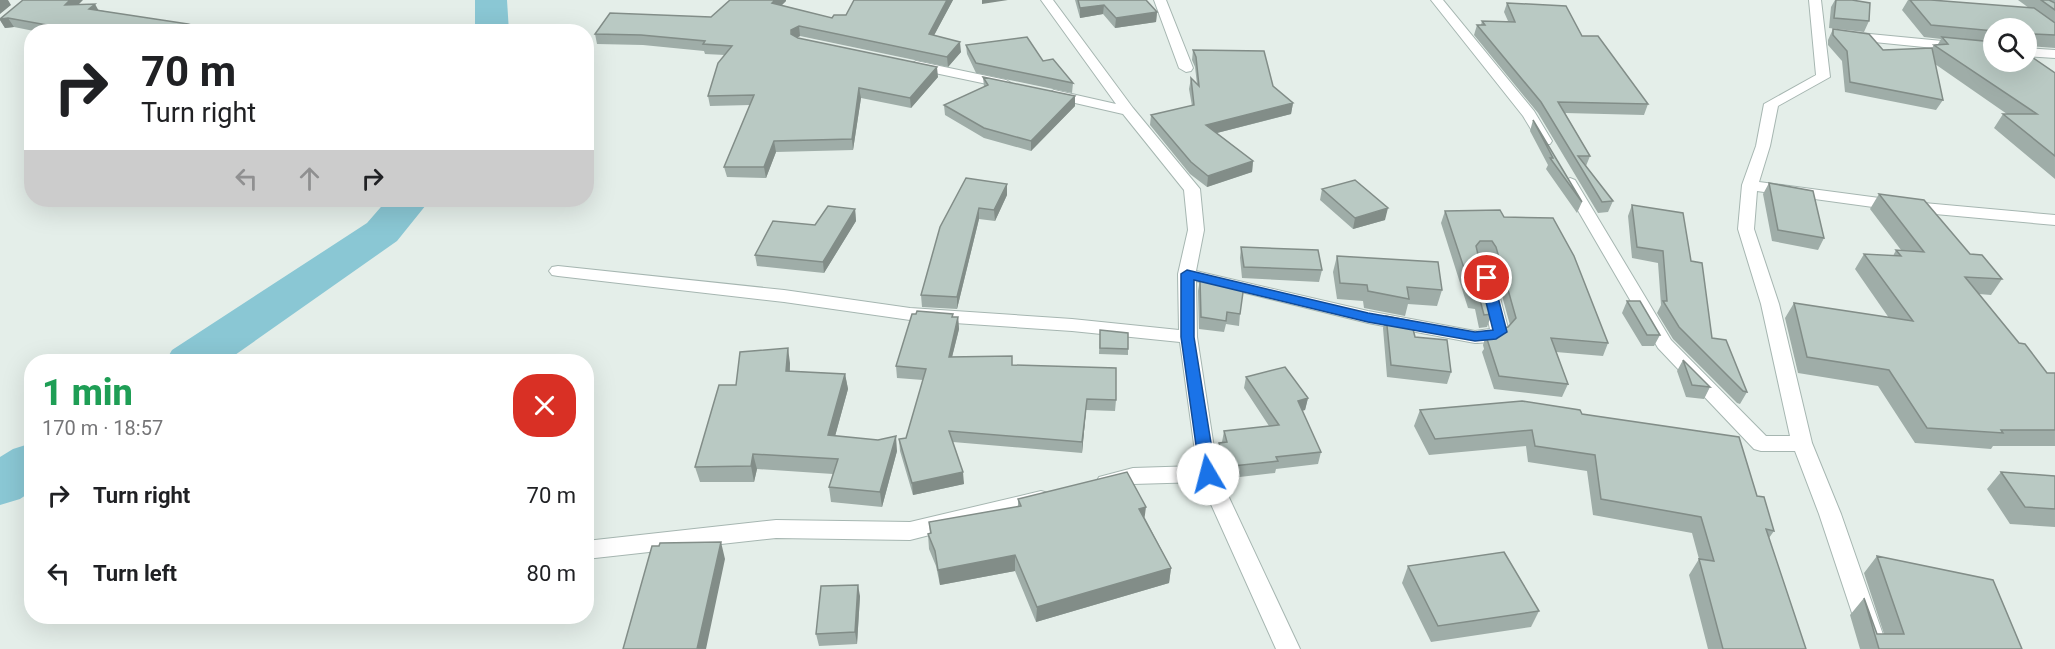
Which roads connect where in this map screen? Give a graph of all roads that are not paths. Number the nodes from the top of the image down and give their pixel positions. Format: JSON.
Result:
{"nodes":[{"id":1,"x":1047,"y":0,"type":"edge"},
{"id":2,"x":1160,"y":0,"type":"edge"},
{"id":3,"x":1437,"y":0,"type":"edge"},
{"id":4,"x":1815,"y":0,"type":"edge"},
{"id":5,"x":1820,"y":33,"type":"junction"},
{"id":6,"x":1983,"y":49,"type":"edge"},
{"id":7,"x":2037,"y":53,"type":"edge"},
{"id":8,"x":2055,"y":54,"type":"edge"},
{"id":9,"x":899,"y":62,"type":"edge"},
{"id":10,"x":1186,"y":68,"type":"dead end"},
{"id":11,"x":1128,"y":111,"type":"junction"},
{"id":12,"x":1750,"y":185,"type":"junction"},
{"id":13,"x":2055,"y":220,"type":"edge"},
{"id":14,"x":1482,"y":260,"type":"edge"},
{"id":15,"x":558,"y":271,"type":"dead end"},
{"id":16,"x":1187,"y":274,"type":"junction"},
{"id":17,"x":1188,"y":337,"type":"junction"},
{"id":18,"x":1726,"y":439,"type":"edge"},
{"id":19,"x":1802,"y":443,"type":"junction"},
{"id":20,"x":1761,"y":444,"type":"junction"},
{"id":21,"x":1208,"y":474,"type":"junction"},
{"id":22,"x":1087,"y":488,"type":"edge"},
{"id":23,"x":1064,"y":493,"type":"edge"},
{"id":24,"x":594,"y":549,"type":"edge"},
{"id":25,"x":1288,"y":649,"type":"edge"},
{"id":26,"x":1876,"y":649,"type":"edge"}],
"edges":[{"from":1,"to":11,"type":"street"},
{"from":2,"to":10,"type":"street"},
{"from":3,"to":20,"type":"street"},
{"from":4,"to":5,"type":"street"},
{"from":5,"to":6,"type":"street"},
{"from":5,"to":12,"type":"street"},
{"from":7,"to":8,"type":"street"},
{"from":9,"to":11,"type":"street"},
{"from":11,"to":16,"type":"street"},
{"from":12,"to":13,"type":"street"},
{"from":12,"to":19,"type":"street"},
{"from":14,"to":16,"type":"street"},
{"from":15,"to":17,"type":"street"},
{"from":16,"to":17,"type":"street"},
{"from":17,"to":21,"type":"street"},
{"from":18,"to":20,"type":"street"},
{"from":19,"to":20,"type":"street"},
{"from":19,"to":26,"type":"street"},
{"from":21,"to":22,"type":"street"},
{"from":21,"to":25,"type":"street"},
{"from":23,"to":24,"type":"street"}]}
